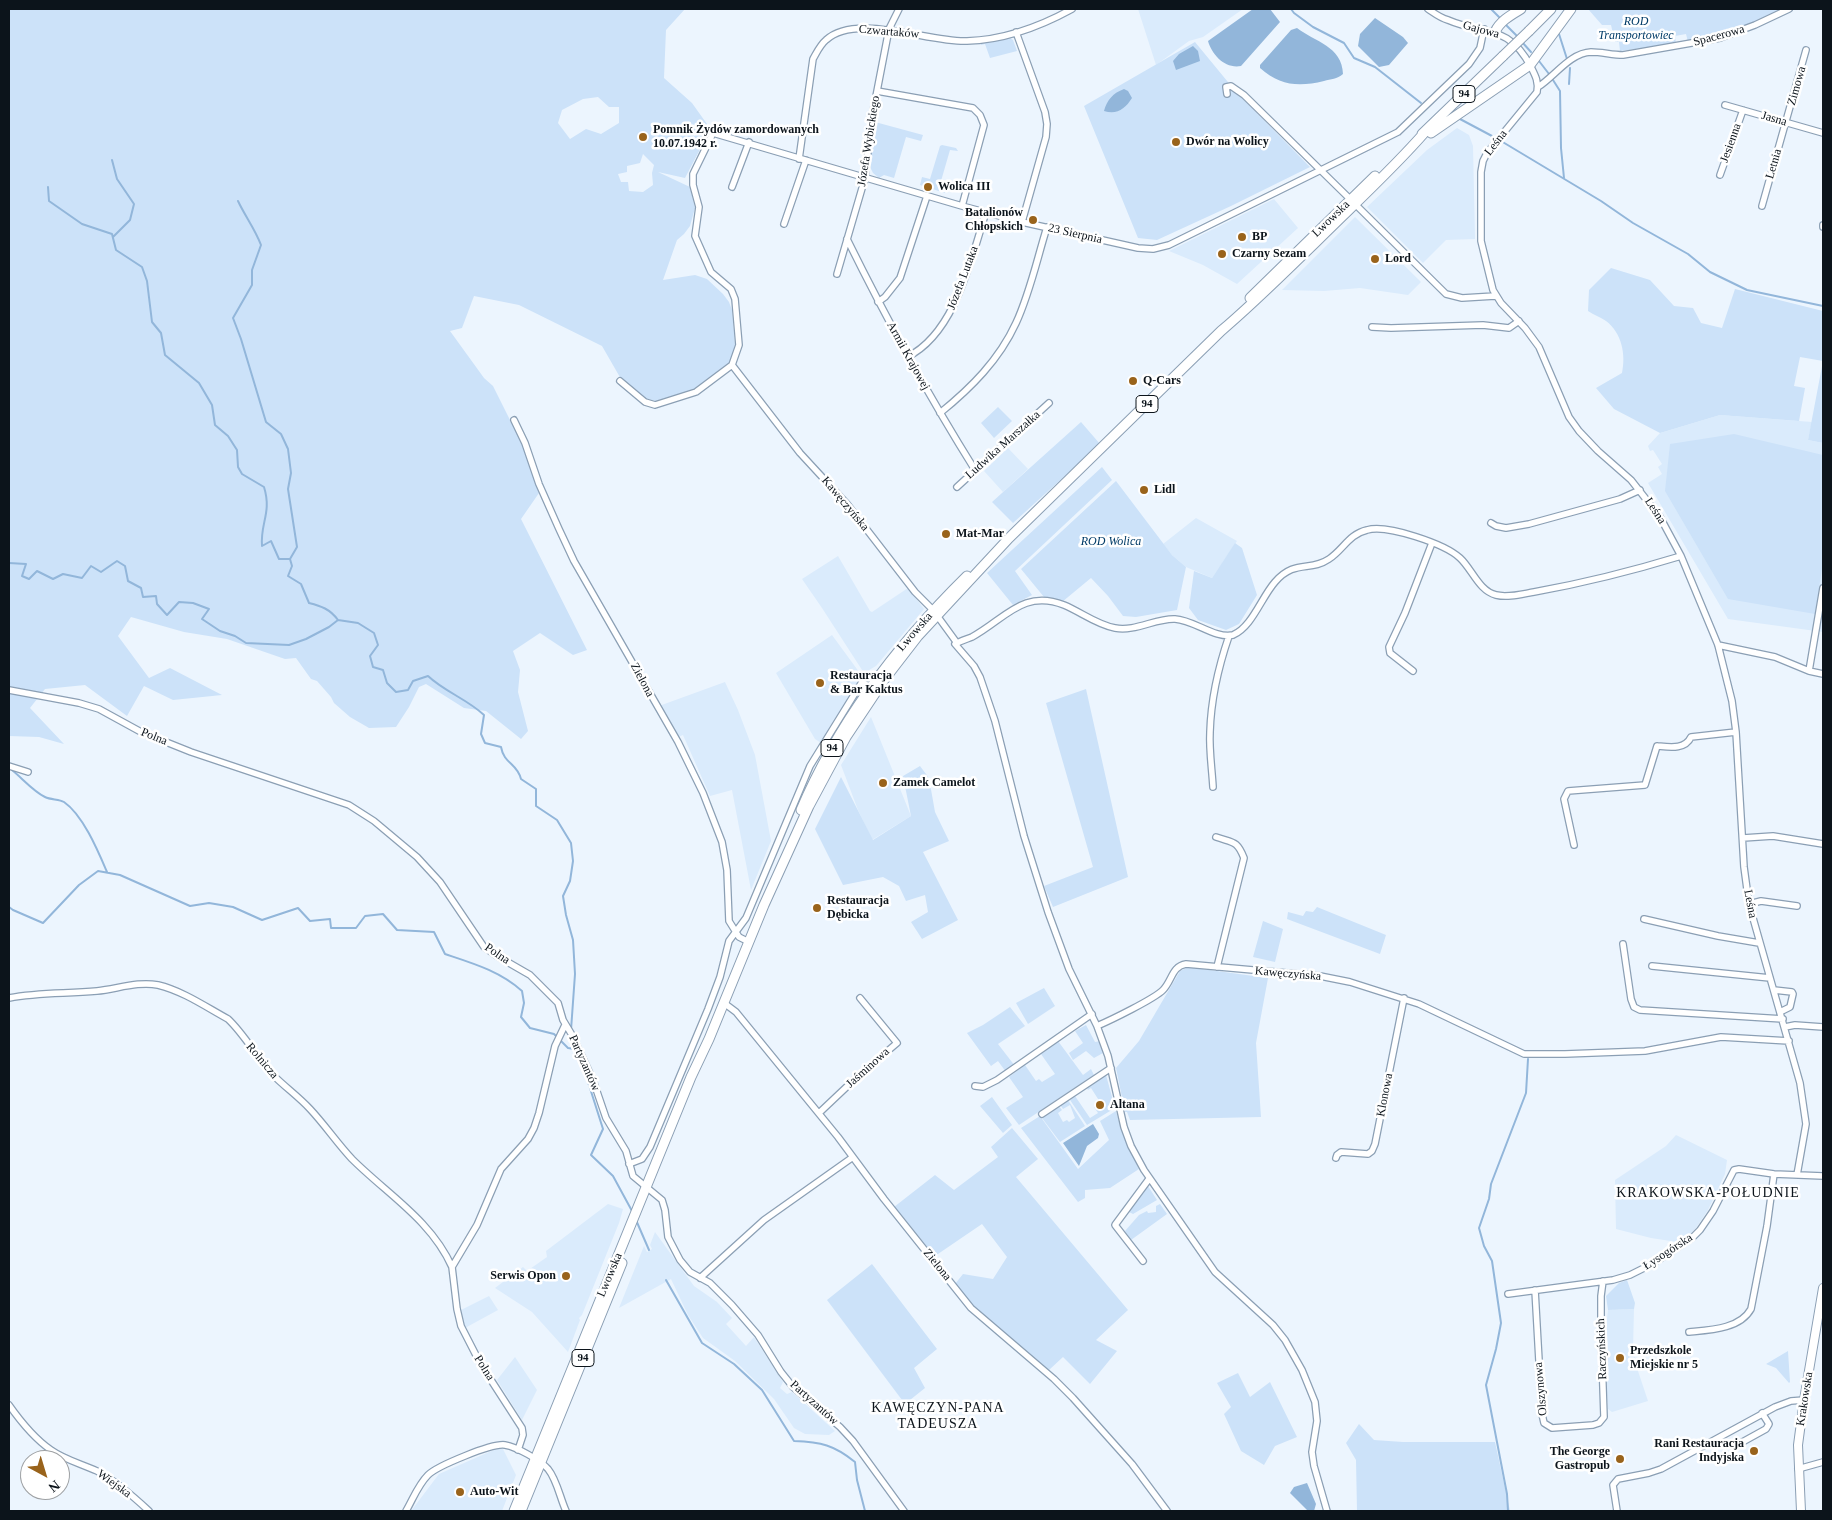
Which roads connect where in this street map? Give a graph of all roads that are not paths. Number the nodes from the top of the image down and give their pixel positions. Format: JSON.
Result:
{"nodes":[{"id":1,"x":899,"y":9,"type":"edge"},
{"id":2,"x":1072,"y":9,"type":"edge"},
{"id":3,"x":1428,"y":9,"type":"edge"},
{"id":4,"x":1521,"y":9,"type":"edge"},
{"id":5,"x":1551,"y":9,"type":"edge"},
{"id":6,"x":1572,"y":9,"type":"edge"},
{"id":7,"x":1789,"y":9,"type":"edge"},
{"id":8,"x":1484,"y":29,"type":"junction"},
{"id":9,"x":889,"y":30,"type":"junction"},
{"id":10,"x":1016,"y":32,"type":"junction"},
{"id":11,"x":1495,"y":32,"type":"junction"},
{"id":12,"x":1806,"y":50,"type":"dead end"},
{"id":13,"x":1530,"y":65,"type":"junction"},
{"id":14,"x":1538,"y":87,"type":"junction"},
{"id":15,"x":876,"y":91,"type":"junction"},
{"id":16,"x":1227,"y":94,"type":"dead end"},
{"id":17,"x":1725,"y":105,"type":"dead end"},
{"id":18,"x":1743,"y":110,"type":"junction"},
{"id":19,"x":1786,"y":122,"type":"junction"},
{"id":20,"x":1425,"y":132,"type":"junction"},
{"id":21,"x":1823,"y":133,"type":"edge"},
{"id":22,"x":748,"y":142,"type":"junction"},
{"id":23,"x":1409,"y":150,"type":"junction"},
{"id":24,"x":802,"y":160,"type":"junction"},
{"id":25,"x":1333,"y":164,"type":"junction"},
{"id":26,"x":1320,"y":170,"type":"junction"},
{"id":27,"x":1720,"y":176,"type":"dead end"},
{"id":28,"x":864,"y":178,"type":"junction"},
{"id":29,"x":1331,"y":180,"type":"junction"},
{"id":30,"x":732,"y":187,"type":"dead end"},
{"id":31,"x":928,"y":196,"type":"junction"},
{"id":32,"x":1353,"y":202,"type":"junction"},
{"id":33,"x":962,"y":206,"type":"junction"},
{"id":34,"x":1762,"y":206,"type":"dead end"},
{"id":35,"x":986,"y":212,"type":"junction"},
{"id":36,"x":1022,"y":222,"type":"junction"},
{"id":37,"x":784,"y":224,"type":"dead end"},
{"id":38,"x":1047,"y":227,"type":"junction"},
{"id":39,"x":847,"y":239,"type":"junction"},
{"id":40,"x":837,"y":274,"type":"dead end"},
{"id":41,"x":1495,"y":296,"type":"junction"},
{"id":42,"x":878,"y":302,"type":"junction"},
{"id":43,"x":1519,"y":321,"type":"junction"},
{"id":44,"x":1372,"y":327,"type":"dead end"},
{"id":45,"x":907,"y":357,"type":"junction"},
{"id":46,"x":732,"y":365,"type":"junction"},
{"id":47,"x":620,"y":382,"type":"dead end"},
{"id":48,"x":1049,"y":403,"type":"dead end"},
{"id":49,"x":940,"y":413,"type":"junction"},
{"id":50,"x":514,"y":420,"type":"dead end"},
{"id":51,"x":976,"y":470,"type":"junction"},
{"id":52,"x":957,"y":487,"type":"dead end"},
{"id":53,"x":1640,"y":490,"type":"junction"},
{"id":54,"x":1492,"y":523,"type":"dead end"},
{"id":55,"x":1432,"y":543,"type":"junction"},
{"id":56,"x":1681,"y":556,"type":"junction"},
{"id":57,"x":1823,"y":588,"type":"edge"},
{"id":58,"x":935,"y":613,"type":"junction"},
{"id":59,"x":1228,"y":636,"type":"junction"},
{"id":60,"x":956,"y":643,"type":"junction"},
{"id":61,"x":1718,"y":645,"type":"junction"},
{"id":62,"x":1809,"y":670,"type":"junction"},
{"id":63,"x":1413,"y":671,"type":"dead end"},
{"id":64,"x":1823,"y":674,"type":"edge"},
{"id":65,"x":871,"y":688,"type":"junction"},
{"id":66,"x":9,"y":690,"type":"edge"},
{"id":67,"x":1736,"y":732,"type":"junction"},
{"id":68,"x":9,"y":766,"type":"edge"},
{"id":69,"x":28,"y":772,"type":"dead end"},
{"id":70,"x":1213,"y":787,"type":"dead end"},
{"id":71,"x":1216,"y":838,"type":"dead end"},
{"id":72,"x":1743,"y":838,"type":"junction"},
{"id":73,"x":1823,"y":844,"type":"edge"},
{"id":74,"x":1574,"y":845,"type":"dead end"},
{"id":75,"x":1749,"y":904,"type":"junction"},
{"id":76,"x":764,"y":905,"type":"junction"},
{"id":77,"x":1797,"y":906,"type":"dead end"},
{"id":78,"x":1644,"y":919,"type":"dead end"},
{"id":79,"x":734,"y":931,"type":"junction"},
{"id":80,"x":749,"y":942,"type":"junction"},
{"id":81,"x":1759,"y":943,"type":"junction"},
{"id":82,"x":1623,"y":944,"type":"dead end"},
{"id":83,"x":1652,"y":966,"type":"dead end"},
{"id":84,"x":1217,"y":967,"type":"junction"},
{"id":85,"x":1770,"y":978,"type":"junction"},
{"id":86,"x":1774,"y":990,"type":"junction"},
{"id":87,"x":9,"y":998,"type":"edge"},
{"id":88,"x":860,"y":998,"type":"dead end"},
{"id":89,"x":1404,"y":998,"type":"junction"},
{"id":90,"x":724,"y":1003,"type":"junction"},
{"id":91,"x":1780,"y":1012,"type":"junction"},
{"id":92,"x":1092,"y":1014,"type":"junction"},
{"id":93,"x":1783,"y":1019,"type":"junction"},
{"id":94,"x":1097,"y":1026,"type":"junction"},
{"id":95,"x":1785,"y":1027,"type":"junction"},
{"id":96,"x":1823,"y":1028,"type":"edge"},
{"id":97,"x":569,"y":1030,"type":"junction"},
{"id":98,"x":1789,"y":1041,"type":"junction"},
{"id":99,"x":1111,"y":1068,"type":"junction"},
{"id":100,"x":976,"y":1086,"type":"dead end"},
{"id":101,"x":820,"y":1114,"type":"junction"},
{"id":102,"x":1042,"y":1114,"type":"dead end"},
{"id":103,"x":853,"y":1157,"type":"junction"},
{"id":104,"x":1336,"y":1158,"type":"dead end"},
{"id":105,"x":629,"y":1164,"type":"junction"},
{"id":106,"x":1774,"y":1174,"type":"junction"},
{"id":107,"x":1797,"y":1175,"type":"junction"},
{"id":108,"x":1823,"y":1176,"type":"edge"},
{"id":109,"x":1149,"y":1179,"type":"junction"},
{"id":110,"x":649,"y":1189,"type":"junction"},
{"id":111,"x":1142,"y":1261,"type":"dead end"},
{"id":112,"x":452,"y":1267,"type":"junction"},
{"id":113,"x":700,"y":1278,"type":"junction"},
{"id":114,"x":1603,"y":1281,"type":"junction"},
{"id":115,"x":1823,"y":1288,"type":"edge"},
{"id":116,"x":1534,"y":1290,"type":"junction"},
{"id":117,"x":1508,"y":1294,"type":"dead end"},
{"id":118,"x":1689,"y":1332,"type":"dead end"},
{"id":119,"x":1804,"y":1400,"type":"junction"},
{"id":120,"x":9,"y":1405,"type":"edge"},
{"id":121,"x":1762,"y":1413,"type":"junction"},
{"id":122,"x":1604,"y":1417,"type":"joint"},
{"id":123,"x":1737,"y":1445,"type":"dead end"},
{"id":124,"x":518,"y":1450,"type":"junction"},
{"id":125,"x":538,"y":1461,"type":"junction"},
{"id":126,"x":1823,"y":1462,"type":"edge"},
{"id":127,"x":1798,"y":1469,"type":"junction"},
{"id":128,"x":149,"y":1511,"type":"edge"},
{"id":129,"x":406,"y":1511,"type":"edge"},
{"id":130,"x":514,"y":1511,"type":"edge"},
{"id":131,"x":521,"y":1511,"type":"edge"},
{"id":132,"x":566,"y":1511,"type":"edge"},
{"id":133,"x":904,"y":1511,"type":"edge"},
{"id":134,"x":1167,"y":1511,"type":"edge"},
{"id":135,"x":1327,"y":1511,"type":"edge"},
{"id":136,"x":1617,"y":1511,"type":"edge"},
{"id":137,"x":1801,"y":1511,"type":"edge"}],
"edges":[{"from":1,"to":9,"type":"street","name":"Józefa Wybickiego"},
{"from":2,"to":10,"type":"street","name":"Czwartaków"},
{"from":3,"to":8,"type":"street","name":"Gajowa"},
{"from":4,"to":11,"type":"main road"},
{"from":5,"to":20,"type":"main road","name":"Lwowska","number":"94","bridge":true},
{"from":6,"to":13,"type":"main road"},
{"from":7,"to":14,"type":"street","name":"Spacerowa"},
{"from":8,"to":11,"type":"street","name":"Gajowa"},
{"from":8,"to":25,"type":"street","name":"23 Sierpnia"},
{"from":9,"to":10,"type":"street","name":"Czwartaków"},
{"from":9,"to":15,"type":"street","name":"Józefa Wybickiego"},
{"from":9,"to":24,"type":"street","name":"Czwartaków"},
{"from":10,"to":36,"type":"street"},
{"from":11,"to":13,"type":"street","name":"Gajowa"},
{"from":12,"to":19,"type":"street","name":"Zimowa"},
{"from":13,"to":14,"type":"street"},
{"from":13,"to":23,"type":"main road"},
{"from":14,"to":41,"type":"street","name":"Leśna"},
{"from":15,"to":28,"type":"street","name":"Józefa Wybickiego"},
{"from":15,"to":33,"type":"street"},
{"from":16,"to":26,"type":"street"},
{"from":17,"to":18,"type":"street","name":"Jasna"},
{"from":18,"to":19,"type":"street","name":"Jasna"},
{"from":18,"to":27,"type":"street","name":"Jesienna"},
{"from":19,"to":21,"type":"street","name":"Jasna"},
{"from":19,"to":34,"type":"street","name":"Letnia"},
{"from":20,"to":23,"type":"main road","name":"Lwowska","number":"94"},
{"from":20,"to":32,"type":"main road","name":"Lwowska","number":"94"},
{"from":22,"to":24,"type":"street","name":"23 Sierpnia"},
{"from":22,"to":30,"type":"street"},
{"from":22,"to":46,"type":"street","name":"23 Sierpnia"},
{"from":23,"to":32,"type":"main road","name":"Lwowska","number":"94"},
{"from":24,"to":28,"type":"street","name":"23 Sierpnia"},
{"from":24,"to":37,"type":"street"},
{"from":25,"to":26,"type":"street","name":"23 Sierpnia"},
{"from":25,"to":29,"type":"street"},
{"from":26,"to":29,"type":"street"},
{"from":26,"to":38,"type":"street","name":"23 Sierpnia"},
{"from":28,"to":31,"type":"street","name":"23 Sierpnia"},
{"from":28,"to":39,"type":"street","name":"Józefa Wybickiego"},
{"from":29,"to":32,"type":"street"},
{"from":31,"to":33,"type":"street","name":"23 Sierpnia"},
{"from":31,"to":42,"type":"street"},
{"from":32,"to":41,"type":"street"},
{"from":32,"to":58,"type":"main road","name":"Lwowska","number":"94"},
{"from":33,"to":35,"type":"street","name":"23 Sierpnia"},
{"from":35,"to":36,"type":"street","name":"23 Sierpnia"},
{"from":35,"to":45,"type":"street","name":"Józefa Lutaka"},
{"from":36,"to":38,"type":"street","name":"23 Sierpnia"},
{"from":38,"to":49,"type":"street"},
{"from":39,"to":40,"type":"street","name":"Józefa Wybickiego"},
{"from":39,"to":42,"type":"street","name":"Armii Krajowej"},
{"from":41,"to":43,"type":"street","name":"Leśna"},
{"from":42,"to":45,"type":"street","name":"Armii Krajowej"},
{"from":43,"to":44,"type":"street"},
{"from":43,"to":53,"type":"street","name":"Leśna"},
{"from":45,"to":49,"type":"street","name":"Armii Krajowej"},
{"from":46,"to":47,"type":"street"},
{"from":46,"to":58,"type":"street","name":"Kawęczyńska"},
{"from":48,"to":51,"type":"street","name":"Ludwika Marszałka"},
{"from":49,"to":51,"type":"street","name":"Armii Krajowej"},
{"from":50,"to":79,"type":"street","name":"Zielona"},
{"from":51,"to":52,"type":"street","name":"Ludwika Marszałka"},
{"from":53,"to":54,"type":"street"},
{"from":53,"to":56,"type":"street","name":"Leśna"},
{"from":55,"to":56,"type":"street"},
{"from":55,"to":59,"type":"street"},
{"from":55,"to":63,"type":"street"},
{"from":56,"to":61,"type":"street","name":"Leśna"},
{"from":57,"to":62,"type":"street"},
{"from":58,"to":60,"type":"street","name":"Kawęczyńska"},
{"from":58,"to":65,"type":"main road","name":"Lwowska","number":"94"},
{"from":58,"to":76,"type":"main road","name":"Lwowska","number":"94"},
{"from":59,"to":60,"type":"street"},
{"from":59,"to":70,"type":"street"},
{"from":60,"to":92,"type":"street","name":"Kawęczyńska"},
{"from":61,"to":62,"type":"street"},
{"from":61,"to":67,"type":"street","name":"Leśna"},
{"from":62,"to":64,"type":"street"},
{"from":65,"to":76,"type":"main road","name":"Lwowska","number":"94"},
{"from":65,"to":79,"type":"street"},
{"from":66,"to":97,"type":"street","name":"Polna"},
{"from":67,"to":72,"type":"street","name":"Leśna"},
{"from":67,"to":74,"type":"street"},
{"from":68,"to":69,"type":"street"},
{"from":71,"to":84,"type":"street"},
{"from":72,"to":73,"type":"street"},
{"from":72,"to":75,"type":"street","name":"Leśna"},
{"from":75,"to":77,"type":"street"},
{"from":75,"to":81,"type":"street","name":"Leśna"},
{"from":76,"to":80,"type":"main road","name":"Lwowska","number":"94"},
{"from":78,"to":81,"type":"street"},
{"from":79,"to":80,"type":"street"},
{"from":79,"to":105,"type":"street"},
{"from":80,"to":90,"type":"main road","name":"Lwowska","number":"94"},
{"from":81,"to":85,"type":"street","name":"Leśna"},
{"from":82,"to":93,"type":"street"},
{"from":83,"to":85,"type":"street"},
{"from":84,"to":89,"type":"street","name":"Kawęczyńska"},
{"from":84,"to":94,"type":"street","name":"Kawęczyńska"},
{"from":85,"to":86,"type":"street","name":"Leśna"},
{"from":86,"to":91,"type":"street","name":"Leśna"},
{"from":86,"to":91,"type":"street"},
{"from":87,"to":112,"type":"street","name":"Rolnicza"},
{"from":88,"to":101,"type":"street","name":"Jaśminowa"},
{"from":89,"to":98,"type":"street","name":"Kawęczyńska"},
{"from":89,"to":104,"type":"street","name":"Klonowa"},
{"from":90,"to":101,"type":"street","name":"Zielona"},
{"from":90,"to":110,"type":"main road","name":"Lwowska","number":"94"},
{"from":91,"to":93,"type":"street","name":"Leśna"},
{"from":92,"to":94,"type":"street","name":"Kawęczyńska"},
{"from":92,"to":100,"type":"street"},
{"from":93,"to":95,"type":"street","name":"Leśna"},
{"from":94,"to":99,"type":"street","name":"Kawęczyńska"},
{"from":95,"to":96,"type":"street"},
{"from":95,"to":98,"type":"street","name":"Leśna"},
{"from":97,"to":105,"type":"street","name":"Partyzantów"},
{"from":97,"to":112,"type":"street"},
{"from":98,"to":107,"type":"street","name":"Leśna"},
{"from":99,"to":102,"type":"street"},
{"from":99,"to":109,"type":"street","name":"Kawęczyńska"},
{"from":101,"to":103,"type":"street","name":"Zielona"},
{"from":103,"to":113,"type":"street"},
{"from":103,"to":134,"type":"street","name":"Zielona"},
{"from":105,"to":110,"type":"street","name":"Partyzantów"},
{"from":106,"to":107,"type":"street","name":"Łysogórska"},
{"from":106,"to":114,"type":"street","name":"Łysogórska"},
{"from":106,"to":118,"type":"street"},
{"from":107,"to":108,"type":"street","name":"Łysogórska"},
{"from":109,"to":111,"type":"street"},
{"from":109,"to":135,"type":"street","name":"Kawęczyńska"},
{"from":110,"to":113,"type":"street","name":"Partyzantów"},
{"from":110,"to":125,"type":"main road","name":"Lwowska","number":"94"},
{"from":112,"to":124,"type":"street","name":"Polna"},
{"from":113,"to":133,"type":"street","name":"Partyzantów"},
{"from":114,"to":116,"type":"street","name":"Łysogórska"},
{"from":114,"to":122,"type":"street","name":"Raczyńskich"},
{"from":115,"to":119,"type":"street","name":"Krakowska"},
{"from":116,"to":117,"type":"street","name":"Łysogórska"},
{"from":116,"to":122,"type":"street","name":"Olszynowa"},
{"from":119,"to":121,"type":"street"},
{"from":119,"to":127,"type":"street","name":"Krakowska"},
{"from":120,"to":128,"type":"street","name":"Wiejska"},
{"from":121,"to":123,"type":"street"},
{"from":121,"to":136,"type":"street"},
{"from":124,"to":125,"type":"street"},
{"from":124,"to":129,"type":"street"},
{"from":125,"to":130,"type":"main road","name":"Lwowska","number":"94"},
{"from":125,"to":131,"type":"main road","name":"Lwowska","number":"94"},
{"from":125,"to":132,"type":"street"},
{"from":126,"to":127,"type":"street"},
{"from":127,"to":137,"type":"street","name":"Krakowska"}]}
